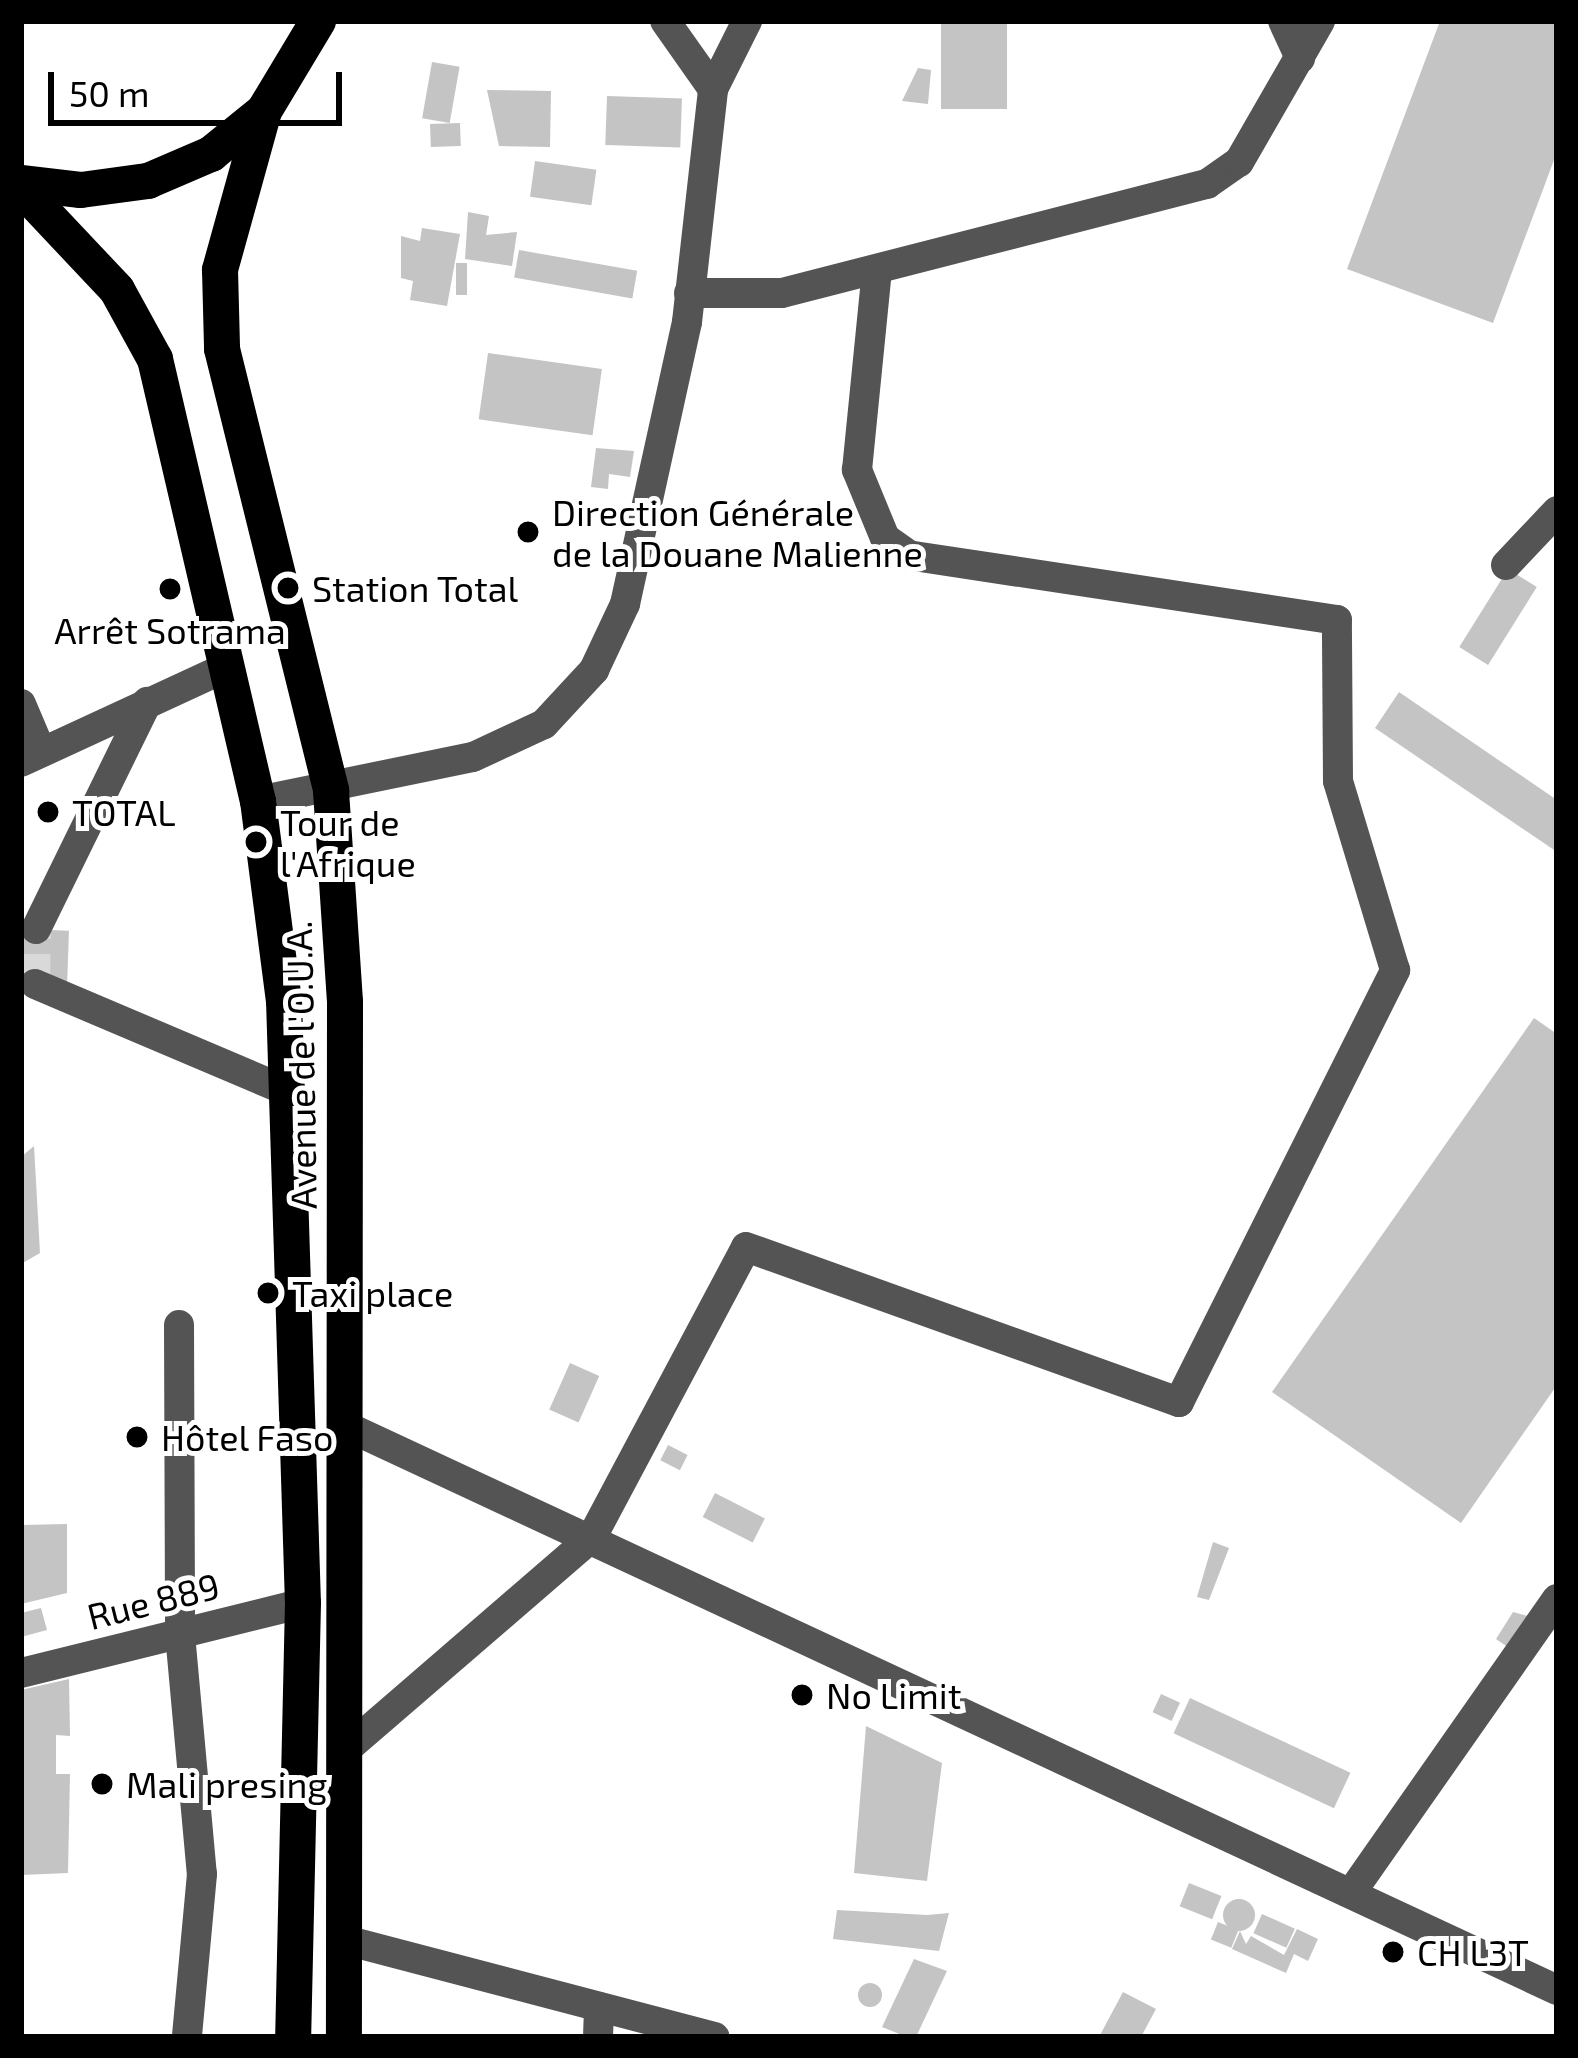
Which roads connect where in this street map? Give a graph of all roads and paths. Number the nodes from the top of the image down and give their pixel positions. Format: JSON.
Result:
{"nodes":[{"id":1,"x":318,"y":21,"type":"edge"},
{"id":2,"x":665,"y":21,"type":"edge"},
{"id":3,"x":747,"y":21,"type":"edge"},
{"id":4,"x":1283,"y":21,"type":"edge"},
{"id":5,"x":1320,"y":21,"type":"edge"},
{"id":6,"x":1300,"y":58,"type":"junction"},
{"id":7,"x":713,"y":89,"type":"junction"},
{"id":8,"x":264,"y":111,"type":"junction"},
{"id":9,"x":21,"y":185,"type":"edge"},
{"id":10,"x":877,"y":270,"type":"junction"},
{"id":11,"x":689,"y":292,"type":"junction"},
{"id":12,"x":1557,"y":512,"type":"edge"},
{"id":13,"x":1506,"y":565,"type":"dead end"},
{"id":14,"x":227,"y":667,"type":"junction"},
{"id":15,"x":147,"y":702,"type":"junction"},
{"id":16,"x":21,"y":704,"type":"edge"},
{"id":17,"x":30,"y":756,"type":"edge"},
{"id":18,"x":331,"y":791,"type":"junction"},
{"id":19,"x":258,"y":801,"type":"junction"},
{"id":20,"x":36,"y":929,"type":"tunnel mouth"},
{"id":21,"x":35,"y":983,"type":"dead end"},
{"id":22,"x":286,"y":1091,"type":"junction"},
{"id":23,"x":179,"y":1325,"type":"dead end"},
{"id":24,"x":348,"y":1427,"type":"junction"},
{"id":25,"x":592,"y":1538,"type":"junction"},
{"id":26,"x":1557,"y":1599,"type":"edge"},
{"id":27,"x":303,"y":1603,"type":"junction"},
{"id":28,"x":180,"y":1634,"type":"junction"},
{"id":29,"x":21,"y":1673,"type":"edge"},
{"id":30,"x":350,"y":1746,"type":"junction"},
{"id":31,"x":1351,"y":1894,"type":"junction"},
{"id":32,"x":346,"y":1940,"type":"junction"},
{"id":33,"x":1557,"y":1990,"type":"edge"},
{"id":34,"x":598,"y":2022,"type":"edge"},
{"id":35,"x":187,"y":2037,"type":"edge"},
{"id":36,"x":293,"y":2037,"type":"edge"},
{"id":37,"x":344,"y":2037,"type":"edge"},
{"id":38,"x":714,"y":2037,"type":"edge"}],
"edges":[{"from":1,"to":8,"type":"highway"},
{"from":2,"to":7,"type":"street"},
{"from":3,"to":7,"type":"street"},
{"from":4,"to":6,"type":"street"},
{"from":5,"to":6,"type":"street"},
{"from":6,"to":10,"type":"street"},
{"from":7,"to":11,"type":"street"},
{"from":8,"to":9,"type":"highway"},
{"from":8,"to":18,"type":"highway","name":"Avenue de l'O.U.A."},
{"from":9,"to":14,"type":"highway","name":"Avenue de l'O.U.A."},
{"from":10,"to":11,"type":"street"},
{"from":10,"to":25,"type":"street"},
{"from":11,"to":18,"type":"street"},
{"from":12,"to":13,"type":"street"},
{"from":14,"to":15,"type":"street"},
{"from":14,"to":19,"type":"highway","name":"Avenue de l'O.U.A."},
{"from":15,"to":17,"type":"street"},
{"from":15,"to":20,"type":"street"},
{"from":16,"to":17,"type":"street"},
{"from":18,"to":19,"type":"street"},
{"from":18,"to":24,"type":"highway","name":"Avenue de l'O.U.A."},
{"from":19,"to":22,"type":"highway","name":"Avenue de l'O.U.A."},
{"from":21,"to":22,"type":"street"},
{"from":22,"to":27,"type":"highway","name":"Avenue de l'O.U.A."},
{"from":23,"to":28,"type":"street"},
{"from":24,"to":25,"type":"street"},
{"from":24,"to":30,"type":"highway","name":"Avenue de l'O.U.A."},
{"from":25,"to":30,"type":"street"},
{"from":25,"to":31,"type":"street"},
{"from":26,"to":31,"type":"street"},
{"from":27,"to":28,"type":"street","name":"Rue 889"},
{"from":27,"to":36,"type":"highway","name":"Avenue de l'O.U.A."},
{"from":28,"to":29,"type":"street","name":"Rue 889"},
{"from":28,"to":35,"type":"street"},
{"from":30,"to":32,"type":"highway","name":"Avenue de l'O.U.A."},
{"from":31,"to":33,"type":"street"},
{"from":32,"to":34,"type":"street"},
{"from":32,"to":37,"type":"highway","name":"Avenue de l'O.U.A."},
{"from":34,"to":38,"type":"street"}]}
